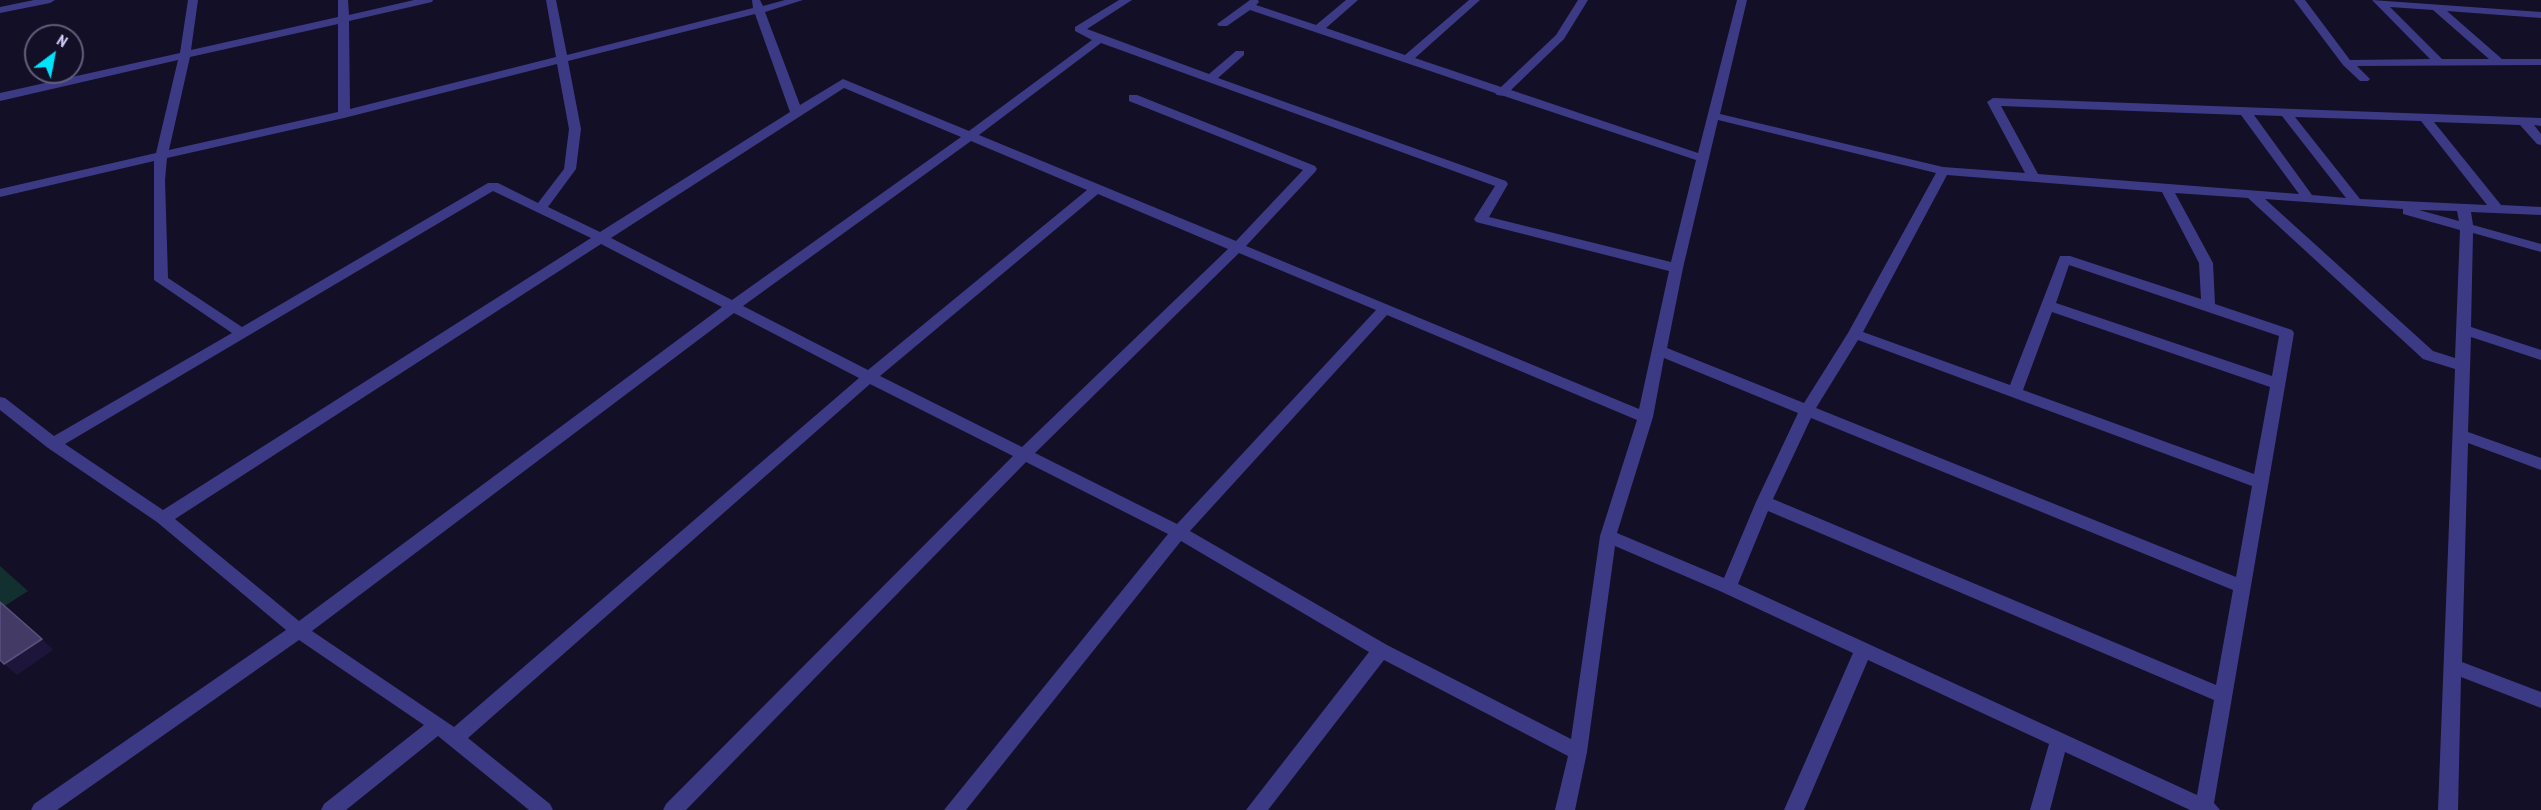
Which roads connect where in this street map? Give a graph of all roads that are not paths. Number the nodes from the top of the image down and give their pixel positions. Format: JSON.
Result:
{"nodes":[{"id":1,"x":50,"y":0,"type":"edge"},
{"id":2,"x":193,"y":0,"type":"edge"},
{"id":3,"x":343,"y":0,"type":"edge"},
{"id":4,"x":428,"y":0,"type":"edge"},
{"id":5,"x":551,"y":0,"type":"edge"},
{"id":6,"x":798,"y":0,"type":"edge"},
{"id":7,"x":1127,"y":0,"type":"edge"},
{"id":8,"x":1353,"y":0,"type":"edge"},
{"id":9,"x":1475,"y":0,"type":"edge"},
{"id":10,"x":1583,"y":0,"type":"edge"},
{"id":11,"x":1742,"y":0,"type":"edge"},
{"id":12,"x":2299,"y":0,"type":"edge"},
{"id":13,"x":2484,"y":0,"type":"edge"},
{"id":14,"x":2378,"y":2,"type":"edge"},
{"id":15,"x":1252,"y":3,"type":"edge"},
{"id":16,"x":757,"y":5,"type":"edge"},
{"id":17,"x":2437,"y":8,"type":"junction"},
{"id":18,"x":0,"y":10,"type":"edge"},
{"id":19,"x":2497,"y":12,"type":"junction"},
{"id":20,"x":2541,"y":15,"type":"edge"},
{"id":21,"x":343,"y":19,"type":"junction"},
{"id":22,"x":1223,"y":24,"type":"dead end"},
{"id":23,"x":1318,"y":29,"type":"junction"},
{"id":24,"x":1100,"y":39,"type":"junction"},
{"id":25,"x":1240,"y":53,"type":"dead end"},
{"id":26,"x":185,"y":55,"type":"junction"},
{"id":27,"x":561,"y":59,"type":"junction"},
{"id":28,"x":1406,"y":60,"type":"junction"},
{"id":29,"x":2438,"y":61,"type":"junction"},
{"id":30,"x":2498,"y":61,"type":"junction"},
{"id":31,"x":2541,"y":62,"type":"edge"},
{"id":32,"x":2347,"y":63,"type":"junction"},
{"id":33,"x":1210,"y":79,"type":"junction"},
{"id":34,"x":2364,"y":79,"type":"dead end"},
{"id":35,"x":1501,"y":93,"type":"junction"},
{"id":36,"x":0,"y":97,"type":"edge"},
{"id":37,"x":1133,"y":98,"type":"dead end"},
{"id":38,"x":2244,"y":110,"type":"junction"},
{"id":39,"x":2284,"y":111,"type":"junction"},
{"id":40,"x":796,"y":112,"type":"junction"},
{"id":41,"x":344,"y":114,"type":"junction"},
{"id":42,"x":1715,"y":116,"type":"junction"},
{"id":43,"x":2423,"y":116,"type":"junction"},
{"id":44,"x":2523,"y":121,"type":"junction"},
{"id":45,"x":2541,"y":122,"type":"edge"},
{"id":46,"x":969,"y":137,"type":"junction"},
{"id":47,"x":2541,"y":141,"type":"edge"},
{"id":48,"x":160,"y":158,"type":"junction"},
{"id":49,"x":1702,"y":158,"type":"junction"},
{"id":50,"x":1943,"y":171,"type":"junction"},
{"id":51,"x":2034,"y":178,"type":"junction"},
{"id":52,"x":2166,"y":188,"type":"junction"},
{"id":53,"x":1096,"y":189,"type":"junction"},
{"id":54,"x":0,"y":193,"type":"edge"},
{"id":55,"x":2251,"y":194,"type":"junction"},
{"id":56,"x":2308,"y":198,"type":"junction"},
{"id":57,"x":2356,"y":202,"type":"junction"},
{"id":58,"x":2377,"y":204,"type":"junction"},
{"id":59,"x":2463,"y":207,"type":"junction"},
{"id":60,"x":2497,"y":209,"type":"junction"},
{"id":61,"x":539,"y":210,"type":"junction"},
{"id":62,"x":2541,"y":211,"type":"edge"},
{"id":63,"x":2467,"y":226,"type":"junction"},
{"id":64,"x":599,"y":237,"type":"junction"},
{"id":65,"x":1237,"y":248,"type":"junction"},
{"id":66,"x":2541,"y":248,"type":"edge"},
{"id":67,"x":1676,"y":268,"type":"junction"},
{"id":68,"x":2048,"y":304,"type":"junction"},
{"id":69,"x":733,"y":306,"type":"junction"},
{"id":70,"x":2208,"y":306,"type":"junction"},
{"id":71,"x":1384,"y":310,"type":"junction"},
{"id":72,"x":2464,"y":330,"type":"junction"},
{"id":73,"x":242,"y":333,"type":"junction"},
{"id":74,"x":1855,"y":334,"type":"junction"},
{"id":75,"x":1660,"y":351,"type":"junction"},
{"id":76,"x":2541,"y":355,"type":"edge"},
{"id":77,"x":2463,"y":366,"type":"junction"},
{"id":78,"x":869,"y":377,"type":"junction"},
{"id":79,"x":2278,"y":384,"type":"junction"},
{"id":80,"x":2015,"y":393,"type":"junction"},
{"id":81,"x":0,"y":402,"type":"edge"},
{"id":82,"x":1808,"y":411,"type":"junction"},
{"id":83,"x":1645,"y":417,"type":"junction"},
{"id":84,"x":2461,"y":435,"type":"junction"},
{"id":85,"x":53,"y":444,"type":"junction"},
{"id":86,"x":1023,"y":455,"type":"junction"},
{"id":87,"x":2541,"y":464,"type":"edge"},
{"id":88,"x":2261,"y":483,"type":"junction"},
{"id":89,"x":1764,"y":502,"type":"junction"},
{"id":90,"x":163,"y":518,"type":"junction"},
{"id":91,"x":1179,"y":532,"type":"junction"},
{"id":92,"x":1608,"y":536,"type":"junction"},
{"id":93,"x":1728,"y":587,"type":"junction"},
{"id":94,"x":2243,"y":587,"type":"junction"},
{"id":95,"x":299,"y":631,"type":"junction"},
{"id":96,"x":1381,"y":650,"type":"junction"},
{"id":97,"x":1863,"y":650,"type":"junction"},
{"id":98,"x":2453,"y":666,"type":"junction"},
{"id":99,"x":2223,"y":696,"type":"junction"},
{"id":100,"x":2541,"y":700,"type":"edge"},
{"id":101,"x":438,"y":725,"type":"junction"},
{"id":102,"x":454,"y":738,"type":"junction"},
{"id":103,"x":2059,"y":741,"type":"junction"},
{"id":104,"x":1578,"y":752,"type":"junction"},
{"id":105,"x":2207,"y":809,"type":"edge"},
{"id":106,"x":41,"y":810,"type":"edge"},
{"id":107,"x":331,"y":810,"type":"edge"},
{"id":108,"x":543,"y":810,"type":"edge"},
{"id":109,"x":673,"y":810,"type":"edge"},
{"id":110,"x":954,"y":810,"type":"edge"},
{"id":111,"x":1256,"y":810,"type":"edge"},
{"id":112,"x":1565,"y":810,"type":"edge"},
{"id":113,"x":1794,"y":810,"type":"edge"},
{"id":114,"x":2040,"y":810,"type":"edge"},
{"id":115,"x":2448,"y":810,"type":"edge"}],
"edges":[{"from":1,"to":18,"type":"street"},
{"from":2,"to":26,"type":"street"},
{"from":3,"to":21,"type":"street"},
{"from":4,"to":21,"type":"street"},
{"from":5,"to":27,"type":"street"},
{"from":6,"to":16,"type":"street"},
{"from":7,"to":24,"type":"street"},
{"from":8,"to":23,"type":"street"},
{"from":9,"to":28,"type":"street"},
{"from":10,"to":35,"type":"street"},
{"from":11,"to":42,"type":"street"},
{"from":12,"to":32,"type":"street"},
{"from":13,"to":19,"type":"street"},
{"from":14,"to":17,"type":"street"},
{"from":14,"to":29,"type":"street"},
{"from":15,"to":22,"type":"street"},
{"from":15,"to":23,"type":"street"},
{"from":16,"to":27,"type":"street"},
{"from":16,"to":40,"type":"street"},
{"from":17,"to":19,"type":"street"},
{"from":17,"to":30,"type":"street"},
{"from":19,"to":20,"type":"street"},
{"from":21,"to":26,"type":"street"},
{"from":21,"to":41,"type":"street"},
{"from":23,"to":28,"type":"street"},
{"from":24,"to":33,"type":"street"},
{"from":24,"to":46,"type":"street"},
{"from":25,"to":33,"type":"street"},
{"from":26,"to":36,"type":"street"},
{"from":26,"to":48,"type":"street"},
{"from":27,"to":41,"type":"street"},
{"from":27,"to":61,"type":"street"},
{"from":28,"to":35,"type":"street"},
{"from":29,"to":30,"type":"street"},
{"from":29,"to":32,"type":"street"},
{"from":30,"to":31,"type":"street"},
{"from":32,"to":34,"type":"street"},
{"from":33,"to":67,"type":"street"},
{"from":35,"to":49,"type":"street"},
{"from":37,"to":65,"type":"street"},
{"from":38,"to":39,"type":"street"},
{"from":38,"to":51,"type":"street"},
{"from":38,"to":56,"type":"street"},
{"from":39,"to":43,"type":"street"},
{"from":39,"to":57,"type":"street"},
{"from":40,"to":46,"type":"street"},
{"from":40,"to":64,"type":"street"},
{"from":41,"to":48,"type":"street"},
{"from":42,"to":49,"type":"street"},
{"from":42,"to":50,"type":"street"},
{"from":43,"to":44,"type":"street"},
{"from":43,"to":60,"type":"street"},
{"from":44,"to":45,"type":"street"},
{"from":44,"to":47,"type":"street"},
{"from":46,"to":53,"type":"street"},
{"from":46,"to":69,"type":"street"},
{"from":48,"to":54,"type":"street"},
{"from":48,"to":73,"type":"street"},
{"from":49,"to":67,"type":"street"},
{"from":50,"to":51,"type":"street"},
{"from":50,"to":74,"type":"street"},
{"from":51,"to":52,"type":"street"},
{"from":52,"to":55,"type":"street"},
{"from":52,"to":70,"type":"street"},
{"from":53,"to":65,"type":"street"},
{"from":53,"to":78,"type":"street"},
{"from":55,"to":56,"type":"street"},
{"from":55,"to":77,"type":"street"},
{"from":56,"to":57,"type":"street"},
{"from":57,"to":58,"type":"street"},
{"from":58,"to":59,"type":"street"},
{"from":58,"to":63,"type":"street"},
{"from":59,"to":60,"type":"street"},
{"from":59,"to":63,"type":"street"},
{"from":60,"to":62,"type":"street"},
{"from":61,"to":64,"type":"street"},
{"from":61,"to":73,"type":"street"},
{"from":63,"to":66,"type":"street"},
{"from":63,"to":72,"type":"street"},
{"from":64,"to":69,"type":"street"},
{"from":64,"to":90,"type":"street"},
{"from":65,"to":71,"type":"street"},
{"from":65,"to":86,"type":"street"},
{"from":67,"to":75,"type":"street"},
{"from":68,"to":70,"type":"street"},
{"from":68,"to":79,"type":"street"},
{"from":68,"to":80,"type":"street"},
{"from":69,"to":78,"type":"street"},
{"from":69,"to":95,"type":"street"},
{"from":70,"to":79,"type":"street"},
{"from":71,"to":83,"type":"street"},
{"from":71,"to":91,"type":"street"},
{"from":72,"to":76,"type":"street"},
{"from":72,"to":77,"type":"street"},
{"from":73,"to":85,"type":"street"},
{"from":74,"to":80,"type":"street"},
{"from":74,"to":82,"type":"street"},
{"from":75,"to":82,"type":"street"},
{"from":75,"to":83,"type":"street"},
{"from":77,"to":84,"type":"street"},
{"from":78,"to":86,"type":"street"},
{"from":78,"to":102,"type":"street"},
{"from":79,"to":88,"type":"street"},
{"from":80,"to":88,"type":"street"},
{"from":81,"to":85,"type":"street"},
{"from":82,"to":89,"type":"street"},
{"from":82,"to":94,"type":"street"},
{"from":83,"to":92,"type":"street"},
{"from":84,"to":87,"type":"street"},
{"from":84,"to":98,"type":"street"},
{"from":85,"to":90,"type":"street"},
{"from":86,"to":91,"type":"street"},
{"from":86,"to":109,"type":"street"},
{"from":88,"to":94,"type":"street"},
{"from":89,"to":93,"type":"street"},
{"from":89,"to":99,"type":"street"},
{"from":90,"to":95,"type":"street"},
{"from":91,"to":96,"type":"street"},
{"from":91,"to":110,"type":"street"},
{"from":92,"to":93,"type":"street"},
{"from":92,"to":104,"type":"street"},
{"from":93,"to":97,"type":"street"},
{"from":94,"to":99,"type":"street"},
{"from":95,"to":101,"type":"street"},
{"from":95,"to":106,"type":"street"},
{"from":96,"to":104,"type":"street"},
{"from":96,"to":111,"type":"street"},
{"from":97,"to":103,"type":"street"},
{"from":97,"to":113,"type":"street"},
{"from":98,"to":100,"type":"street"},
{"from":98,"to":115,"type":"street"},
{"from":99,"to":105,"type":"street"},
{"from":101,"to":102,"type":"street"},
{"from":101,"to":107,"type":"street"},
{"from":102,"to":108,"type":"street"},
{"from":103,"to":105,"type":"street"},
{"from":103,"to":114,"type":"street"},
{"from":104,"to":112,"type":"street"}]}
